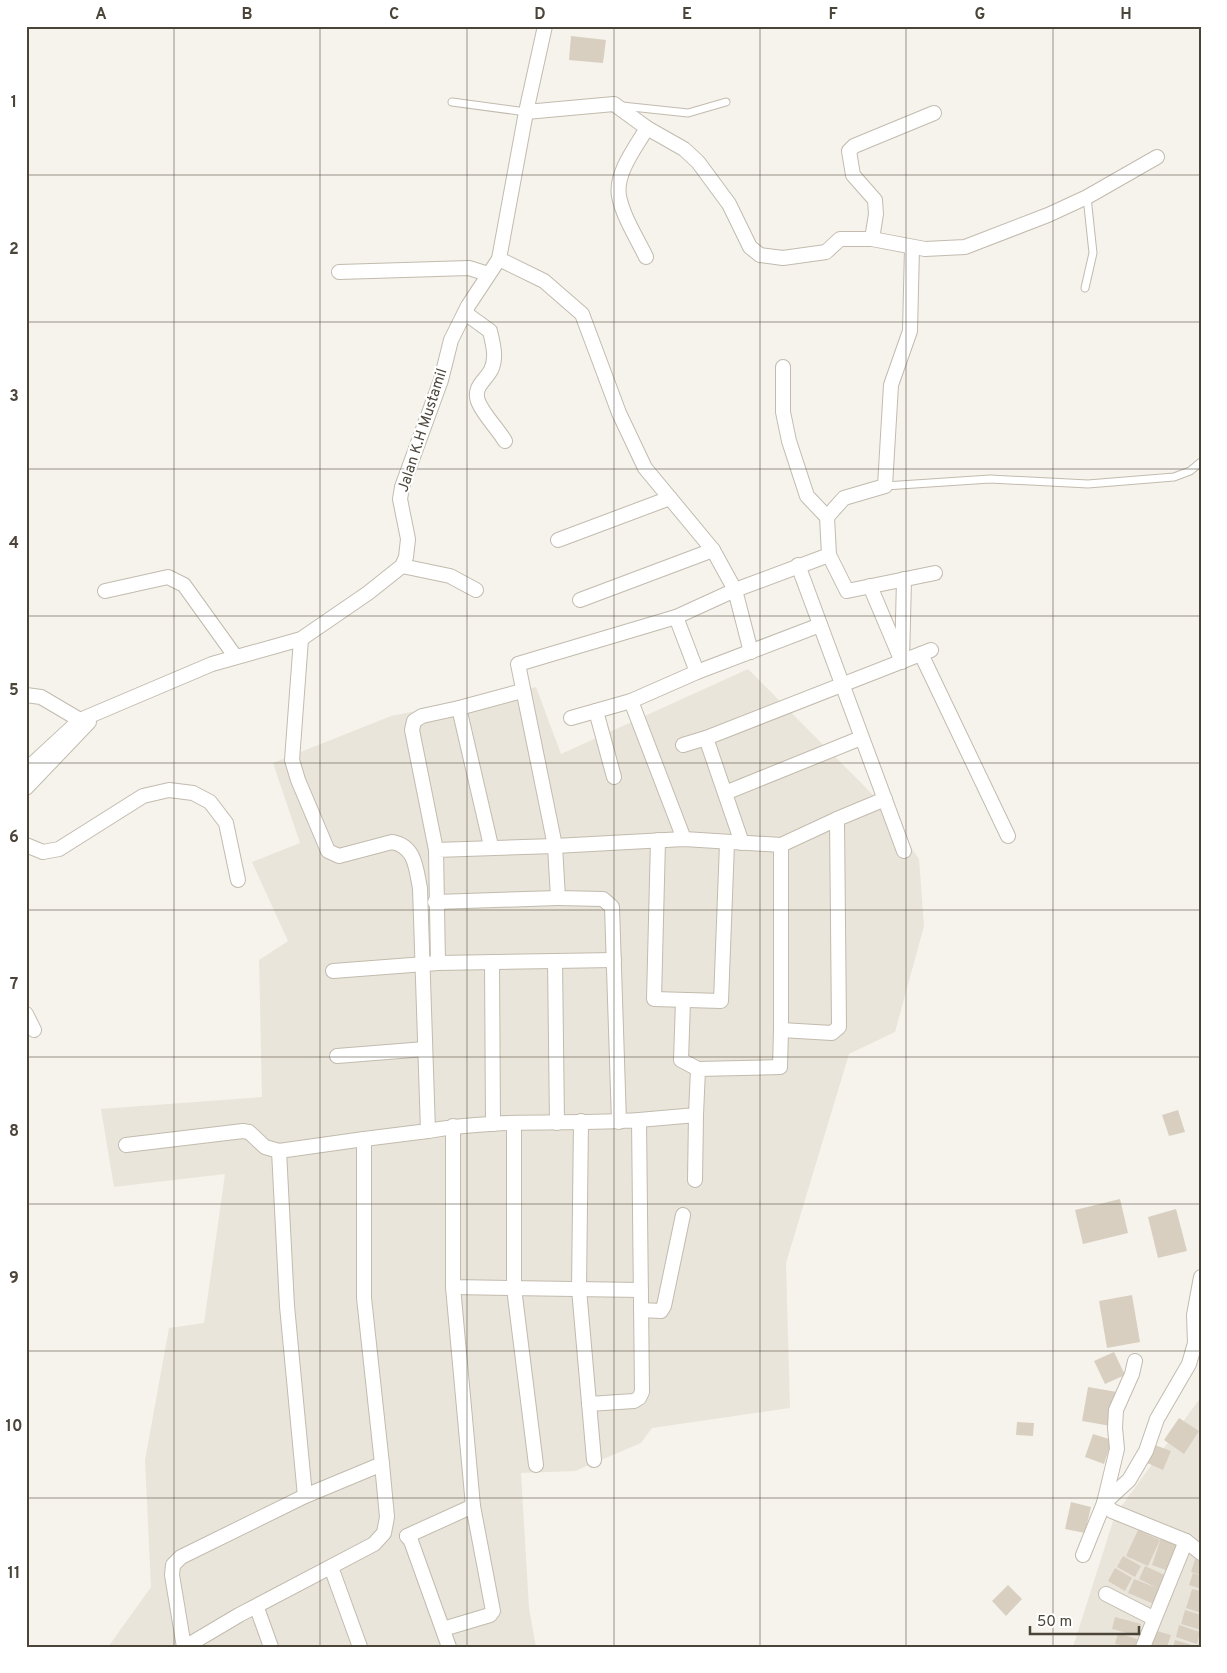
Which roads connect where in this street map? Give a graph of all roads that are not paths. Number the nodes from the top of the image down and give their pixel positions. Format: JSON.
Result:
{"nodes":[{"id":1,"x":545,"y":26,"type":"edge"},
{"id":2,"x":452,"y":102,"type":"dead end"},
{"id":3,"x":726,"y":102,"type":"dead end"},
{"id":4,"x":614,"y":104,"type":"junction"},
{"id":5,"x":526,"y":112,"type":"junction"},
{"id":6,"x":934,"y":113,"type":"dead end"},
{"id":7,"x":647,"y":128,"type":"junction"},
{"id":8,"x":1157,"y":157,"type":"dead end"},
{"id":9,"x":1087,"y":197,"type":"junction"},
{"id":10,"x":872,"y":239,"type":"junction"},
{"id":11,"x":912,"y":248,"type":"junction"},
{"id":12,"x":646,"y":257,"type":"dead end"},
{"id":13,"x":499,"y":259,"type":"junction"},
{"id":14,"x":339,"y":272,"type":"dead end"},
{"id":15,"x":488,"y":274,"type":"junction"},
{"id":16,"x":1085,"y":288,"type":"dead end"},
{"id":17,"x":465,"y":313,"type":"junction"},
{"id":18,"x":782,"y":367,"type":"dead end"},
{"id":19,"x":505,"y":441,"type":"dead end"},
{"id":20,"x":1201,"y":462,"type":"edge"},
{"id":21,"x":885,"y":486,"type":"junction"},
{"id":22,"x":670,"y":498,"type":"junction"},
{"id":23,"x":828,"y":517,"type":"junction"},
{"id":24,"x":558,"y":540,"type":"dead end"},
{"id":25,"x":713,"y":550,"type":"junction"},
{"id":26,"x":829,"y":555,"type":"junction"},
{"id":27,"x":798,"y":565,"type":"junction"},
{"id":28,"x":402,"y":566,"type":"junction"},
{"id":29,"x":935,"y":573,"type":"dead end"},
{"id":30,"x":904,"y":579,"type":"junction"},
{"id":31,"x":870,"y":586,"type":"junction"},
{"id":32,"x":476,"y":590,"type":"dead end"},
{"id":33,"x":735,"y":590,"type":"junction"},
{"id":34,"x":105,"y":592,"type":"dead end"},
{"id":35,"x":580,"y":600,"type":"dead end"},
{"id":36,"x":676,"y":617,"type":"junction"},
{"id":37,"x":820,"y":625,"type":"junction"},
{"id":38,"x":301,"y":639,"type":"junction"},
{"id":39,"x":751,"y":652,"type":"junction"},
{"id":40,"x":235,"y":656,"type":"junction"},
{"id":41,"x":902,"y":662,"type":"junction"},
{"id":42,"x":697,"y":672,"type":"junction"},
{"id":43,"x":842,"y":685,"type":"junction"},
{"id":44,"x":522,"y":691,"type":"junction"},
{"id":45,"x":26,"y":695,"type":"edge"},
{"id":46,"x":631,"y":701,"type":"junction"},
{"id":47,"x":459,"y":708,"type":"junction"},
{"id":48,"x":99,"y":710,"type":"junction"},
{"id":49,"x":596,"y":711,"type":"junction"},
{"id":50,"x":571,"y":718,"type":"dead end"},
{"id":51,"x":80,"y":720,"type":"junction"},
{"id":52,"x":706,"y":738,"type":"junction"},
{"id":53,"x":862,"y":738,"type":"junction"},
{"id":54,"x":683,"y":745,"type":"dead end"},
{"id":55,"x":26,"y":770,"type":"edge"},
{"id":56,"x":614,"y":777,"type":"dead end"},
{"id":57,"x":26,"y":788,"type":"edge"},
{"id":58,"x":725,"y":793,"type":"junction"},
{"id":59,"x":884,"y":800,"type":"junction"},
{"id":60,"x":837,"y":819,"type":"junction"},
{"id":61,"x":1008,"y":836,"type":"dead end"},
{"id":62,"x":658,"y":840,"type":"junction"},
{"id":63,"x":684,"y":840,"type":"junction"},
{"id":64,"x":727,"y":843,"type":"junction"},
{"id":65,"x":742,"y":843,"type":"junction"},
{"id":66,"x":26,"y":845,"type":"edge"},
{"id":67,"x":781,"y":845,"type":"junction"},
{"id":68,"x":492,"y":846,"type":"junction"},
{"id":69,"x":555,"y":846,"type":"junction"},
{"id":70,"x":436,"y":850,"type":"junction"},
{"id":71,"x":904,"y":851,"type":"dead end"},
{"id":72,"x":238,"y":880,"type":"dead end"},
{"id":73,"x":558,"y":898,"type":"junction"},
{"id":74,"x":435,"y":902,"type":"junction"},
{"id":75,"x":614,"y":960,"type":"junction"},
{"id":76,"x":492,"y":962,"type":"junction"},
{"id":77,"x":555,"y":962,"type":"junction"},
{"id":78,"x":438,"y":963,"type":"junction"},
{"id":79,"x":424,"y":965,"type":"junction"},
{"id":80,"x":333,"y":971,"type":"dead end"},
{"id":81,"x":683,"y":1001,"type":"junction"},
{"id":82,"x":26,"y":1014,"type":"edge"},
{"id":83,"x":34,"y":1030,"type":"dead end"},
{"id":84,"x":781,"y":1030,"type":"junction"},
{"id":85,"x":425,"y":1049,"type":"junction"},
{"id":86,"x":337,"y":1056,"type":"dead end"},
{"id":87,"x":698,"y":1069,"type":"junction"},
{"id":88,"x":696,"y":1115,"type":"junction"},
{"id":89,"x":639,"y":1120,"type":"junction"},
{"id":90,"x":581,"y":1121,"type":"junction"},
{"id":91,"x":619,"y":1122,"type":"junction"},
{"id":92,"x":514,"y":1123,"type":"junction"},
{"id":93,"x":557,"y":1123,"type":"junction"},
{"id":94,"x":493,"y":1124,"type":"junction"},
{"id":95,"x":453,"y":1126,"type":"junction"},
{"id":96,"x":428,"y":1131,"type":"junction"},
{"id":97,"x":364,"y":1139,"type":"junction"},
{"id":98,"x":126,"y":1146,"type":"dead end"},
{"id":99,"x":279,"y":1151,"type":"junction"},
{"id":100,"x":695,"y":1180,"type":"dead end"},
{"id":101,"x":682,"y":1215,"type":"dead end"},
{"id":102,"x":1201,"y":1277,"type":"edge"},
{"id":103,"x":453,"y":1288,"type":"junction"},
{"id":104,"x":514,"y":1288,"type":"junction"},
{"id":105,"x":579,"y":1289,"type":"junction"},
{"id":106,"x":641,"y":1290,"type":"junction"},
{"id":107,"x":641,"y":1310,"type":"junction"},
{"id":108,"x":1135,"y":1361,"type":"dead end"},
{"id":109,"x":589,"y":1404,"type":"junction"},
{"id":110,"x":594,"y":1460,"type":"dead end"},
{"id":111,"x":382,"y":1464,"type":"junction"},
{"id":112,"x":536,"y":1465,"type":"dead end"},
{"id":113,"x":305,"y":1496,"type":"junction"},
{"id":114,"x":1104,"y":1503,"type":"junction"},
{"id":115,"x":473,"y":1506,"type":"junction"},
{"id":116,"x":384,"y":1533,"type":"junction"},
{"id":117,"x":407,"y":1536,"type":"junction"},
{"id":118,"x":1186,"y":1541,"type":"junction"},
{"id":119,"x":1201,"y":1553,"type":"edge"},
{"id":120,"x":1083,"y":1555,"type":"dead end"},
{"id":121,"x":331,"y":1567,"type":"junction"},
{"id":122,"x":1106,"y":1594,"type":"dead end"},
{"id":123,"x":257,"y":1608,"type":"junction"},
{"id":124,"x":1153,"y":1618,"type":"junction"},
{"id":125,"x":442,"y":1629,"type":"junction"},
{"id":126,"x":184,"y":1647,"type":"edge"},
{"id":127,"x":271,"y":1647,"type":"edge"},
{"id":128,"x":360,"y":1647,"type":"edge"},
{"id":129,"x":449,"y":1647,"type":"edge"},
{"id":130,"x":1143,"y":1647,"type":"edge"}],
"edges":[{"from":1,"to":5,"type":"street","name":"Jalan K.H Mustamil"},
{"from":2,"to":5,"type":"lane"},
{"from":3,"to":4,"type":"lane"},
{"from":4,"to":5,"type":"street"},
{"from":4,"to":7,"type":"street"},
{"from":5,"to":13,"type":"street","name":"Jalan K.H Mustamil"},
{"from":6,"to":10,"type":"street"},
{"from":7,"to":10,"type":"street"},
{"from":7,"to":12,"type":"street"},
{"from":8,"to":9,"type":"street"},
{"from":9,"to":11,"type":"street"},
{"from":9,"to":16,"type":"lane"},
{"from":10,"to":11,"type":"street"},
{"from":11,"to":21,"type":"street"},
{"from":13,"to":15,"type":"street","name":"Jalan K.H Mustamil"},
{"from":13,"to":22,"type":"street"},
{"from":14,"to":15,"type":"street"},
{"from":15,"to":17,"type":"street","name":"Jalan K.H Mustamil"},
{"from":17,"to":19,"type":"street"},
{"from":17,"to":28,"type":"street","name":"Jalan K.H Mustamil"},
{"from":18,"to":23,"type":"street"},
{"from":20,"to":21,"type":"lane"},
{"from":21,"to":23,"type":"street"},
{"from":22,"to":24,"type":"street"},
{"from":22,"to":25,"type":"street"},
{"from":23,"to":26,"type":"street"},
{"from":25,"to":33,"type":"street"},
{"from":25,"to":35,"type":"street"},
{"from":26,"to":27,"type":"street"},
{"from":26,"to":31,"type":"street"},
{"from":27,"to":33,"type":"street"},
{"from":27,"to":37,"type":"street"},
{"from":28,"to":32,"type":"street"},
{"from":28,"to":38,"type":"street"},
{"from":29,"to":30,"type":"street"},
{"from":30,"to":31,"type":"street"},
{"from":30,"to":41,"type":"street"},
{"from":31,"to":41,"type":"street"},
{"from":33,"to":36,"type":"street"},
{"from":33,"to":39,"type":"street"},
{"from":34,"to":40,"type":"street"},
{"from":36,"to":42,"type":"street"},
{"from":36,"to":44,"type":"street"},
{"from":37,"to":39,"type":"street"},
{"from":37,"to":43,"type":"street"},
{"from":38,"to":40,"type":"street"},
{"from":38,"to":79,"type":"street"},
{"from":39,"to":42,"type":"street"},
{"from":40,"to":48,"type":"street"},
{"from":41,"to":43,"type":"street"},
{"from":41,"to":61,"type":"street"},
{"from":42,"to":46,"type":"street"},
{"from":43,"to":52,"type":"street"},
{"from":43,"to":53,"type":"street"},
{"from":44,"to":47,"type":"street"},
{"from":44,"to":69,"type":"street"},
{"from":45,"to":51,"type":"street"},
{"from":46,"to":49,"type":"street"},
{"from":46,"to":63,"type":"street"},
{"from":47,"to":68,"type":"street"},
{"from":47,"to":70,"type":"street"},
{"from":48,"to":51,"type":"street"},
{"from":48,"to":57,"type":"street"},
{"from":49,"to":50,"type":"street"},
{"from":49,"to":56,"type":"street"},
{"from":51,"to":55,"type":"street"},
{"from":52,"to":54,"type":"street"},
{"from":52,"to":58,"type":"street"},
{"from":53,"to":58,"type":"street"},
{"from":53,"to":59,"type":"street"},
{"from":58,"to":65,"type":"street"},
{"from":59,"to":60,"type":"street"},
{"from":59,"to":71,"type":"street"},
{"from":60,"to":67,"type":"street"},
{"from":60,"to":84,"type":"street"},
{"from":62,"to":63,"type":"street"},
{"from":62,"to":69,"type":"street"},
{"from":62,"to":81,"type":"street"},
{"from":63,"to":64,"type":"street"},
{"from":64,"to":65,"type":"street"},
{"from":64,"to":81,"type":"street"},
{"from":65,"to":67,"type":"street"},
{"from":66,"to":72,"type":"street"},
{"from":67,"to":84,"type":"street"},
{"from":68,"to":69,"type":"street"},
{"from":68,"to":70,"type":"street"},
{"from":69,"to":73,"type":"street"},
{"from":70,"to":74,"type":"street"},
{"from":73,"to":74,"type":"street"},
{"from":73,"to":75,"type":"street"},
{"from":74,"to":78,"type":"street"},
{"from":75,"to":77,"type":"street"},
{"from":75,"to":91,"type":"street"},
{"from":76,"to":77,"type":"street"},
{"from":76,"to":78,"type":"street"},
{"from":76,"to":94,"type":"street"},
{"from":77,"to":93,"type":"street"},
{"from":78,"to":79,"type":"street"},
{"from":79,"to":80,"type":"street"},
{"from":79,"to":85,"type":"street"},
{"from":81,"to":87,"type":"street"},
{"from":82,"to":83,"type":"street"},
{"from":84,"to":87,"type":"street"},
{"from":85,"to":86,"type":"street"},
{"from":85,"to":96,"type":"street"},
{"from":87,"to":88,"type":"street"},
{"from":88,"to":89,"type":"street"},
{"from":88,"to":100,"type":"street"},
{"from":89,"to":91,"type":"street"},
{"from":89,"to":106,"type":"street"},
{"from":90,"to":91,"type":"street"},
{"from":90,"to":93,"type":"street"},
{"from":90,"to":105,"type":"street"},
{"from":92,"to":93,"type":"street"},
{"from":92,"to":94,"type":"street"},
{"from":92,"to":104,"type":"street"},
{"from":94,"to":95,"type":"street"},
{"from":95,"to":96,"type":"street"},
{"from":95,"to":103,"type":"street"},
{"from":96,"to":97,"type":"street"},
{"from":97,"to":99,"type":"street"},
{"from":97,"to":111,"type":"street"},
{"from":98,"to":99,"type":"street"},
{"from":99,"to":113,"type":"street"},
{"from":101,"to":107,"type":"street"},
{"from":102,"to":114,"type":"street"},
{"from":103,"to":104,"type":"street"},
{"from":103,"to":115,"type":"street"},
{"from":104,"to":105,"type":"street"},
{"from":104,"to":112,"type":"street"},
{"from":105,"to":106,"type":"street"},
{"from":105,"to":109,"type":"street"},
{"from":106,"to":107,"type":"street"},
{"from":107,"to":109,"type":"street"},
{"from":108,"to":114,"type":"street"},
{"from":109,"to":110,"type":"street"},
{"from":111,"to":113,"type":"street"},
{"from":111,"to":116,"type":"street"},
{"from":113,"to":126,"type":"street"},
{"from":114,"to":118,"type":"street"},
{"from":114,"to":120,"type":"street"},
{"from":115,"to":117,"type":"street"},
{"from":115,"to":125,"type":"street"},
{"from":116,"to":117,"type":"street"},
{"from":116,"to":121,"type":"street"},
{"from":117,"to":125,"type":"street"},
{"from":118,"to":119,"type":"street"},
{"from":118,"to":124,"type":"street"},
{"from":121,"to":123,"type":"street"},
{"from":121,"to":128,"type":"street"},
{"from":122,"to":124,"type":"street"},
{"from":123,"to":126,"type":"street"},
{"from":123,"to":127,"type":"street"},
{"from":124,"to":130,"type":"street"},
{"from":125,"to":129,"type":"street"}]}
